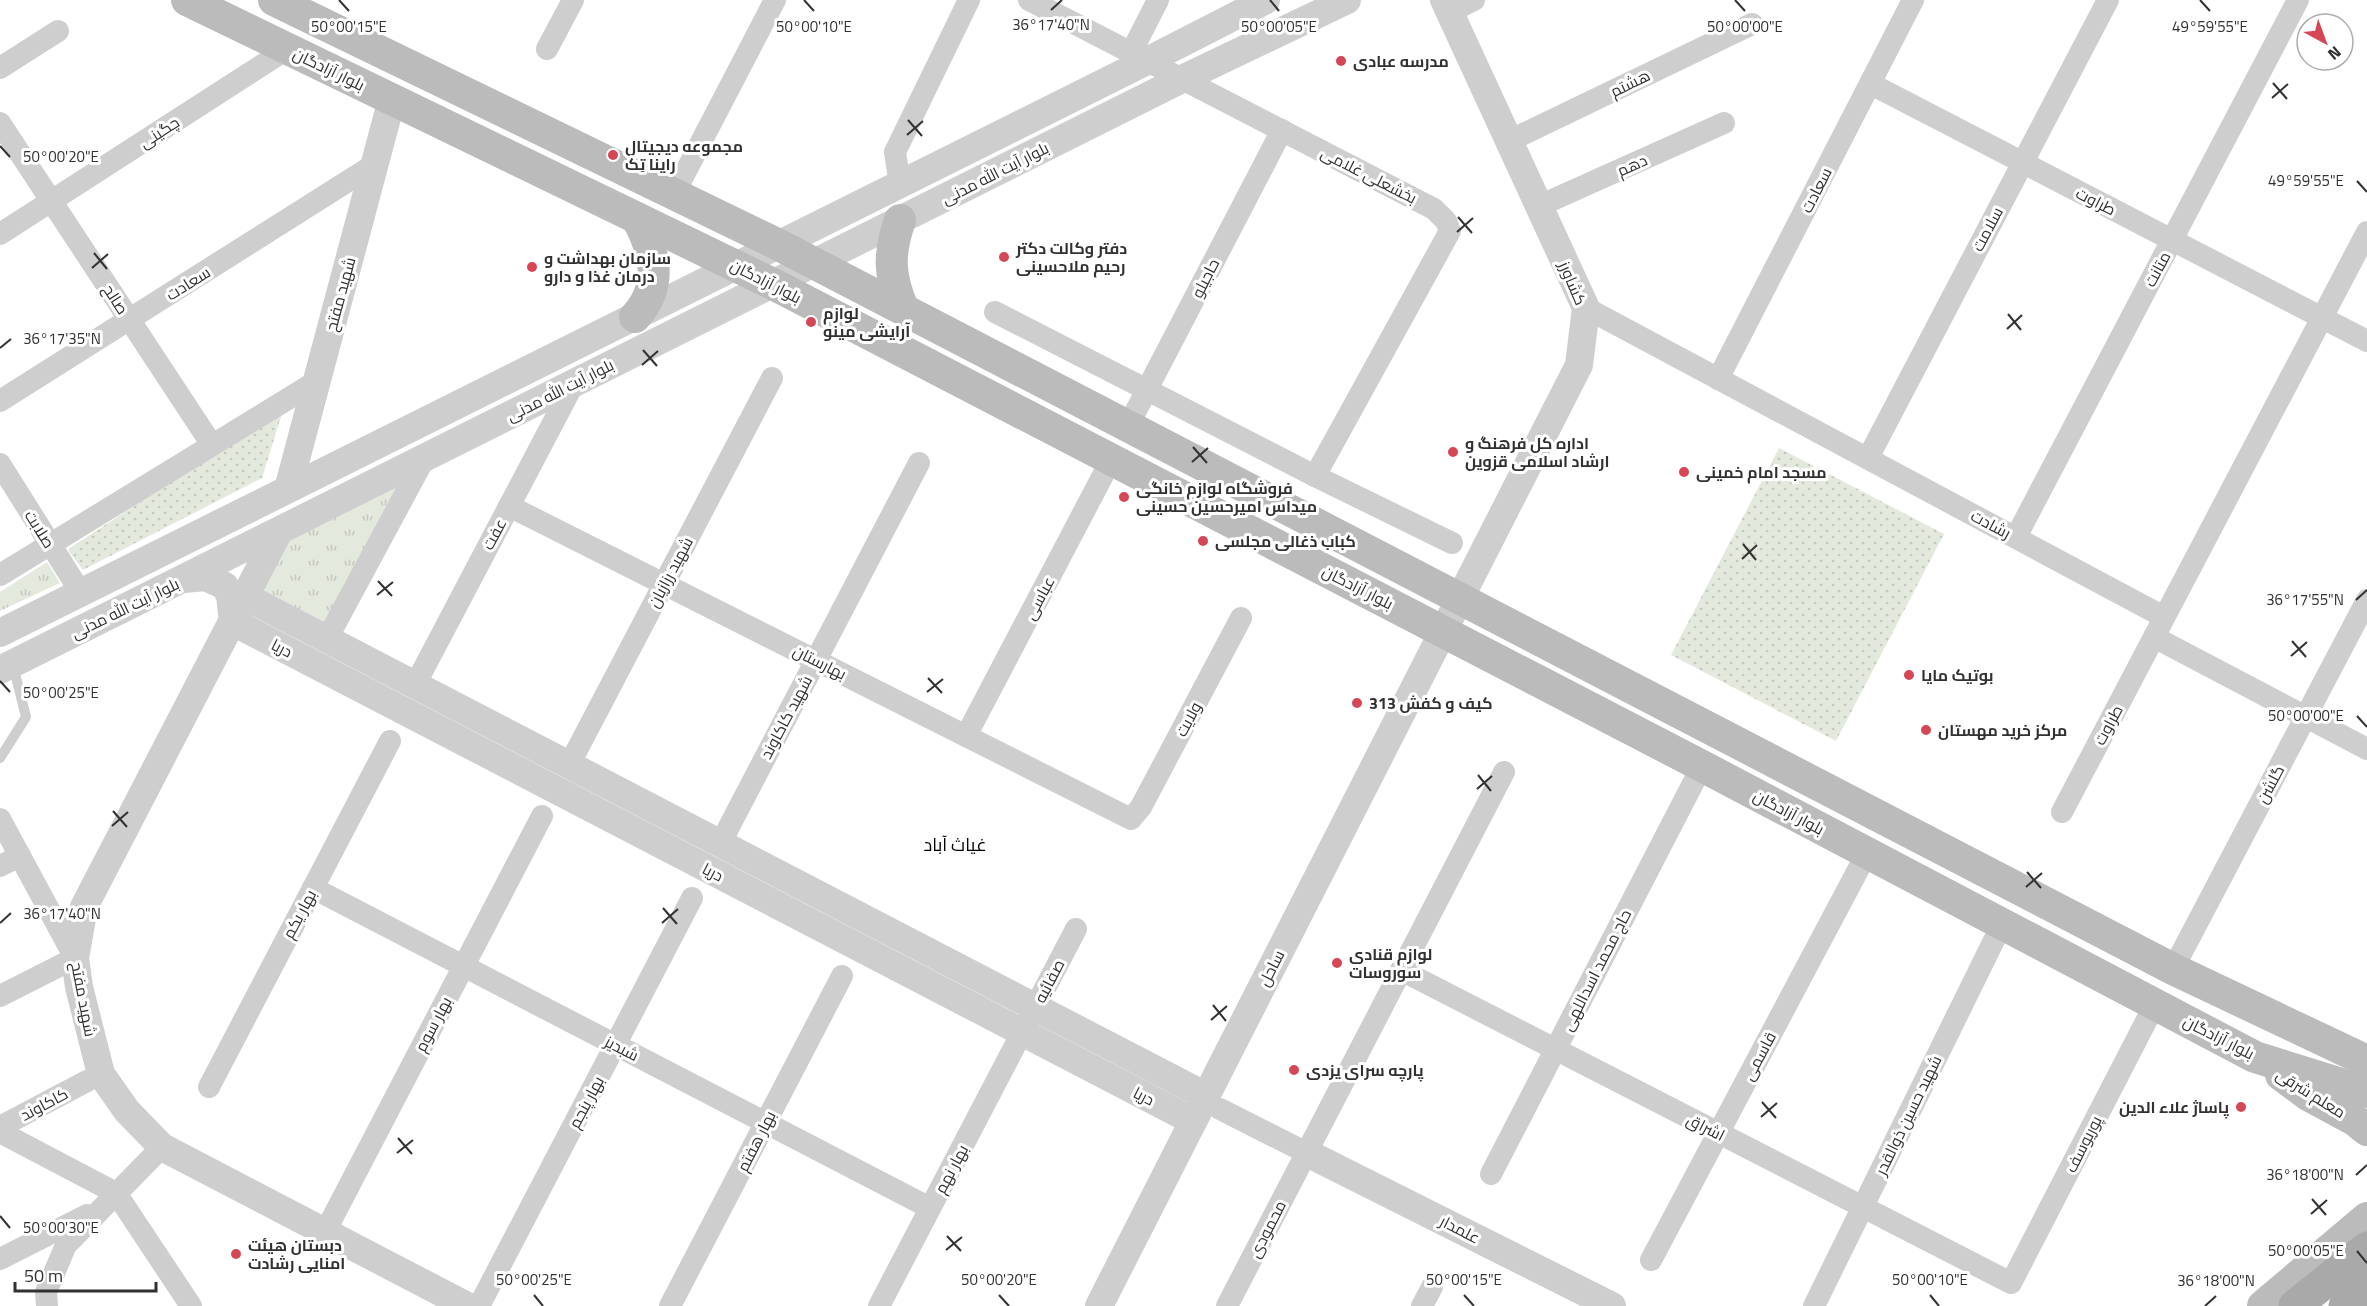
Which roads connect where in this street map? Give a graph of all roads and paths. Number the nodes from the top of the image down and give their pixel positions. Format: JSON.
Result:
{"nodes":[{"id":1,"x":187,"y":0,"type":"edge"},
{"id":2,"x":274,"y":0,"type":"edge"},
{"id":3,"x":573,"y":0,"type":"edge"},
{"id":4,"x":775,"y":0,"type":"edge"},
{"id":5,"x":969,"y":0,"type":"edge"},
{"id":6,"x":1029,"y":0,"type":"edge"},
{"id":7,"x":1158,"y":0,"type":"edge"},
{"id":8,"x":1266,"y":0,"type":"edge"},
{"id":9,"x":1347,"y":0,"type":"edge"},
{"id":10,"x":1913,"y":0,"type":"edge"},
{"id":11,"x":2108,"y":0,"type":"edge"},
{"id":12,"x":2298,"y":0,"type":"edge"},
{"id":13,"x":1456,"y":4,"type":"edge"},
{"id":14,"x":1752,"y":24,"type":"dead end"},
{"id":15,"x":57,"y":31,"type":"dead end"},
{"id":16,"x":287,"y":49,"type":"junction"},
{"id":17,"x":548,"y":49,"type":"dead end"},
{"id":18,"x":1139,"y":57,"type":"junction"},
{"id":19,"x":0,"y":68,"type":"edge"},
{"id":20,"x":1182,"y":79,"type":"junction"},
{"id":21,"x":1871,"y":84,"type":"junction"},
{"id":22,"x":393,"y":99,"type":"junction"},
{"id":23,"x":0,"y":123,"type":"edge"},
{"id":24,"x":1724,"y":123,"type":"dead end"},
{"id":25,"x":1282,"y":130,"type":"junction"},
{"id":26,"x":1509,"y":141,"type":"junction"},
{"id":27,"x":2022,"y":163,"type":"junction"},
{"id":28,"x":375,"y":164,"type":"junction"},
{"id":29,"x":900,"y":185,"type":"junction"},
{"id":30,"x":675,"y":194,"type":"junction"},
{"id":31,"x":51,"y":201,"type":"junction"},
{"id":32,"x":1539,"y":206,"type":"junction"},
{"id":33,"x":637,"y":218,"type":"junction"},
{"id":34,"x":900,"y":220,"type":"junction"},
{"id":35,"x":2367,"y":232,"type":"edge"},
{"id":36,"x":0,"y":234,"type":"edge"},
{"id":37,"x":2172,"y":240,"type":"junction"},
{"id":38,"x":778,"y":245,"type":"junction"},
{"id":39,"x":814,"y":263,"type":"junction"},
{"id":40,"x":737,"y":266,"type":"junction"},
{"id":41,"x":773,"y":284,"type":"junction"},
{"id":42,"x":1586,"y":308,"type":"junction"},
{"id":43,"x":903,"y":309,"type":"junction"},
{"id":44,"x":995,"y":312,"type":"dead end"},
{"id":45,"x":635,"y":316,"type":"junction"},
{"id":46,"x":2322,"y":318,"type":"junction"},
{"id":47,"x":130,"y":320,"type":"junction"},
{"id":48,"x":2367,"y":341,"type":"edge"},
{"id":49,"x":772,"y":378,"type":"dead end"},
{"id":50,"x":1718,"y":379,"type":"junction"},
{"id":51,"x":317,"y":381,"type":"junction"},
{"id":52,"x":574,"y":383,"type":"junction"},
{"id":53,"x":1147,"y":390,"type":"junction"},
{"id":54,"x":0,"y":401,"type":"edge"},
{"id":55,"x":1128,"y":426,"type":"junction"},
{"id":56,"x":212,"y":445,"type":"junction"},
{"id":57,"x":1868,"y":458,"type":"junction"},
{"id":58,"x":424,"y":459,"type":"junction"},
{"id":59,"x":1111,"y":460,"type":"junction"},
{"id":60,"x":0,"y":464,"type":"edge"},
{"id":61,"x":919,"y":464,"type":"dead end"},
{"id":62,"x":1314,"y":476,"type":"junction"},
{"id":63,"x":288,"y":489,"type":"junction"},
{"id":64,"x":509,"y":506,"type":"junction"},
{"id":65,"x":279,"y":531,"type":"junction"},
{"id":66,"x":2016,"y":537,"type":"junction"},
{"id":67,"x":1452,"y":543,"type":"dead end"},
{"id":68,"x":50,"y":544,"type":"junction"},
{"id":69,"x":152,"y":557,"type":"junction"},
{"id":70,"x":0,"y":575,"type":"edge"},
{"id":71,"x":175,"y":583,"type":"junction"},
{"id":72,"x":664,"y":584,"type":"junction"},
{"id":73,"x":81,"y":593,"type":"junction"},
{"id":74,"x":246,"y":597,"type":"junction"},
{"id":75,"x":1459,"y":598,"type":"junction"},
{"id":76,"x":2367,"y":600,"type":"edge"},
{"id":77,"x":2164,"y":617,"type":"junction"},
{"id":78,"x":1241,"y":618,"type":"dead end"},
{"id":79,"x":233,"y":622,"type":"junction"},
{"id":80,"x":1442,"y":631,"type":"junction"},
{"id":81,"x":0,"y":633,"type":"edge"},
{"id":82,"x":2154,"y":637,"type":"junction"},
{"id":83,"x":327,"y":639,"type":"junction"},
{"id":84,"x":816,"y":660,"type":"junction"},
{"id":85,"x":6,"y":667,"type":"edge"},
{"id":86,"x":415,"y":686,"type":"junction"},
{"id":87,"x":2306,"y":717,"type":"junction"},
{"id":88,"x":966,"y":736,"type":"junction"},
{"id":89,"x":390,"y":741,"type":"dead end"},
{"id":90,"x":2367,"y":748,"type":"edge"},
{"id":91,"x":0,"y":758,"type":"edge"},
{"id":92,"x":569,"y":765,"type":"junction"},
{"id":93,"x":1702,"y":766,"type":"junction"},
{"id":94,"x":1504,"y":772,"type":"dead end"},
{"id":95,"x":556,"y":790,"type":"junction"},
{"id":96,"x":2062,"y":812,"type":"dead end"},
{"id":97,"x":542,"y":816,"type":"dead end"},
{"id":98,"x":0,"y":819,"type":"edge"},
{"id":99,"x":1131,"y":819,"type":"joint"},
{"id":100,"x":720,"y":844,"type":"junction"},
{"id":101,"x":1867,"y":853,"type":"junction"},
{"id":102,"x":10,"y":861,"type":"edge"},
{"id":103,"x":313,"y":888,"type":"junction"},
{"id":104,"x":692,"y":898,"type":"dead end"},
{"id":105,"x":870,"y":922,"type":"junction"},
{"id":106,"x":2002,"y":924,"type":"junction"},
{"id":107,"x":1076,"y":929,"type":"dead end"},
{"id":108,"x":857,"y":947,"type":"junction"},
{"id":109,"x":75,"y":958,"type":"junction"},
{"id":110,"x":464,"y":966,"type":"junction"},
{"id":111,"x":2173,"y":969,"type":"junction"},
{"id":112,"x":1401,"y":970,"type":"junction"},
{"id":113,"x":842,"y":976,"type":"dead end"},
{"id":114,"x":0,"y":996,"type":"edge"},
{"id":115,"x":2155,"y":1004,"type":"junction"},
{"id":116,"x":1035,"y":1007,"type":"junction"},
{"id":117,"x":1022,"y":1032,"type":"junction"},
{"id":118,"x":616,"y":1045,"type":"junction"},
{"id":119,"x":1555,"y":1049,"type":"junction"},
{"id":120,"x":2256,"y":1057,"type":"junction"},
{"id":121,"x":2367,"y":1061,"type":"edge"},
{"id":122,"x":87,"y":1081,"type":"dead end"},
{"id":123,"x":209,"y":1087,"type":"dead end"},
{"id":124,"x":2367,"y":1092,"type":"edge"},
{"id":125,"x":1213,"y":1103,"type":"junction"},
{"id":126,"x":1193,"y":1121,"type":"junction"},
{"id":127,"x":765,"y":1123,"type":"junction"},
{"id":128,"x":0,"y":1127,"type":"edge"},
{"id":129,"x":2367,"y":1130,"type":"edge"},
{"id":130,"x":0,"y":1132,"type":"edge"},
{"id":131,"x":1718,"y":1133,"type":"junction"},
{"id":132,"x":162,"y":1147,"type":"junction"},
{"id":133,"x":1307,"y":1153,"type":"junction"},
{"id":134,"x":1491,"y":1174,"type":"dead end"},
{"id":135,"x":109,"y":1200,"type":"junction"},
{"id":136,"x":1862,"y":1207,"type":"junction"},
{"id":137,"x":930,"y":1208,"type":"junction"},
{"id":138,"x":2367,"y":1218,"type":"edge"},
{"id":139,"x":325,"y":1232,"type":"junction"},
{"id":140,"x":2367,"y":1248,"type":"edge"},
{"id":141,"x":0,"y":1259,"type":"edge"},
{"id":142,"x":1651,"y":1260,"type":"dead end"},
{"id":143,"x":2010,"y":1283,"type":"joint"},
{"id":144,"x":2367,"y":1284,"type":"edge"},
{"id":145,"x":47,"y":1306,"type":"edge"},
{"id":146,"x":191,"y":1306,"type":"edge"},
{"id":147,"x":467,"y":1306,"type":"edge"},
{"id":148,"x":479,"y":1306,"type":"edge"},
{"id":149,"x":670,"y":1306,"type":"edge"},
{"id":150,"x":879,"y":1306,"type":"edge"},
{"id":151,"x":1100,"y":1306,"type":"edge"},
{"id":152,"x":1227,"y":1306,"type":"edge"},
{"id":153,"x":1612,"y":1306,"type":"edge"},
{"id":154,"x":1814,"y":1306,"type":"edge"},
{"id":155,"x":2263,"y":1306,"type":"edge"},
{"id":156,"x":2295,"y":1306,"type":"edge"},
{"id":157,"x":2345,"y":1306,"type":"edge"}],
"edges":[{"from":1,"to":16,"type":"main road","name":"بلوار آزادگان"},
{"from":2,"to":30,"type":"main road"},
{"from":3,"to":17,"type":"street"},
{"from":4,"to":30,"type":"street"},
{"from":5,"to":29,"type":"street"},
{"from":6,"to":18,"type":"street","name":"بخشعلی غلامی"},
{"from":7,"to":18,"type":"street"},
{"from":8,"to":18,"type":"street","name":"بلوار آیت الله مدنی"},
{"from":9,"to":20,"type":"street","name":"بلوار آیت الله مدنی"},
{"from":10,"to":21,"type":"street","name":"سعادت"},
{"from":11,"to":27,"type":"street","name":"سلامت"},
{"from":12,"to":37,"type":"street","name":"متانت"},
{"from":13,"to":26,"type":"street","name":"کشاورز"},
{"from":14,"to":26,"type":"street","name":"هشتم"},
{"from":15,"to":19,"type":"street"},
{"from":16,"to":22,"type":"main road","name":"بلوار آزادگان"},
{"from":16,"to":31,"type":"street","name":"چگینی"},
{"from":18,"to":20,"type":"street","name":"بخشعلی غلامی"},
{"from":18,"to":29,"type":"street","name":"بلوار آیت الله مدنی"},
{"from":20,"to":25,"type":"street","name":"بخشعلی غلامی"},
{"from":20,"to":34,"type":"street","name":"بلوار آیت الله مدنی"},
{"from":21,"to":27,"type":"street","name":"طراوت"},
{"from":21,"to":50,"type":"street","name":"سعادت"},
{"from":22,"to":28,"type":"street","name":"شهید مفتح"},
{"from":22,"to":33,"type":"main road","name":"بلوار آزادگان"},
{"from":23,"to":31,"type":"street","name":"صالح"},
{"from":24,"to":32,"type":"street","name":"دهم"},
{"from":25,"to":53,"type":"street","name":"حاجیلو"},
{"from":25,"to":62,"type":"street","name":"بخشعلی غلامی"},
{"from":26,"to":32,"type":"street","name":"کشاورز"},
{"from":27,"to":37,"type":"street","name":"طراوت"},
{"from":27,"to":57,"type":"street","name":"سلامت"},
{"from":28,"to":47,"type":"street","name":"سعادت"},
{"from":28,"to":51,"type":"street","name":"شهید مفتح"},
{"from":29,"to":38,"type":"street","name":"بلوار آیت الله مدنی"},
{"from":30,"to":38,"type":"main road"},
{"from":31,"to":36,"type":"street","name":"چگینی"},
{"from":31,"to":47,"type":"street","name":"صالح"},
{"from":32,"to":42,"type":"street","name":"کشاورز"},
{"from":33,"to":40,"type":"main road","name":"بلوار آزادگان"},
{"from":33,"to":45,"type":"main road"},
{"from":34,"to":39,"type":"street","name":"بلوار آیت الله مدنی"},
{"from":34,"to":43,"type":"main road"},
{"from":35,"to":46,"type":"street"},
{"from":37,"to":46,"type":"street","name":"طراوت"},
{"from":37,"to":66,"type":"street","name":"متانت"},
{"from":38,"to":39,"type":"main road"},
{"from":38,"to":40,"type":"street","name":"بلوار آیت الله مدنی"},
{"from":39,"to":41,"type":"street","name":"بلوار آیت الله مدنی"},
{"from":39,"to":43,"type":"main road"},
{"from":40,"to":41,"type":"main road","name":"بلوار آزادگان"},
{"from":40,"to":45,"type":"street","name":"بلوار آیت الله مدنی"},
{"from":41,"to":52,"type":"street","name":"بلوار آیت الله مدنی"},
{"from":41,"to":59,"type":"main road","name":"بلوار آزادگان"},
{"from":42,"to":50,"type":"street","name":"رشادت"},
{"from":42,"to":75,"type":"street","name":"کشاورز"},
{"from":43,"to":55,"type":"main road"},
{"from":44,"to":53,"type":"street"},
{"from":45,"to":63,"type":"street","name":"بلوار آیت الله مدنی"},
{"from":46,"to":48,"type":"street","name":"طراوت"},
{"from":46,"to":77,"type":"street"},
{"from":47,"to":54,"type":"street","name":"سعادت"},
{"from":47,"to":56,"type":"street","name":"صالح"},
{"from":49,"to":72,"type":"street","name":"شهید رزازیان"},
{"from":50,"to":57,"type":"street","name":"رشادت"},
{"from":51,"to":56,"type":"street"},
{"from":51,"to":63,"type":"street","name":"شهید مفتح"},
{"from":52,"to":58,"type":"street","name":"بلوار آیت الله مدنی"},
{"from":52,"to":64,"type":"street","name":"عفت"},
{"from":53,"to":55,"type":"street","name":"حاجیلو"},
{"from":53,"to":62,"type":"street"},
{"from":55,"to":75,"type":"main road"},
{"from":56,"to":68,"type":"street"},
{"from":57,"to":66,"type":"street","name":"رشادت"},
{"from":58,"to":65,"type":"street","name":"بلوار آیت الله مدنی"},
{"from":58,"to":83,"type":"street"},
{"from":59,"to":80,"type":"main road","name":"بلوار آزادگان"},
{"from":59,"to":88,"type":"street","name":"عباسی"},
{"from":60,"to":68,"type":"street","name":"صلابت"},
{"from":61,"to":84,"type":"street","name":"شهید کاکاوند"},
{"from":62,"to":67,"type":"street"},
{"from":63,"to":69,"type":"street","name":"بلوار آیت الله مدنی"},
{"from":64,"to":72,"type":"street","name":"بهارستان"},
{"from":64,"to":86,"type":"street","name":"عفت"},
{"from":65,"to":71,"type":"street","name":"بلوار آیت الله مدنی"},
{"from":65,"to":74,"type":"street","name":"شهید مفتح"},
{"from":66,"to":77,"type":"street","name":"رشادت"},
{"from":68,"to":70,"type":"street"},
{"from":68,"to":73,"type":"street","name":"صلابت"},
{"from":69,"to":71,"type":"street"},
{"from":69,"to":73,"type":"street","name":"بلوار آیت الله مدنی"},
{"from":71,"to":79,"type":"street"},
{"from":71,"to":85,"type":"street","name":"بلوار آیت الله مدنی"},
{"from":72,"to":84,"type":"street","name":"بهارستان"},
{"from":72,"to":92,"type":"street","name":"شهید رزازیان"},
{"from":73,"to":81,"type":"street","name":"بلوار آیت الله مدنی"},
{"from":74,"to":79,"type":"street","name":"شهید مفتح"},
{"from":74,"to":83,"type":"street","name":"دریا"},
{"from":75,"to":80,"type":"street","name":"کشاورز"},
{"from":75,"to":111,"type":"main road"},
{"from":76,"to":87,"type":"street","name":"گلشن"},
{"from":77,"to":82,"type":"street"},
{"from":78,"to":99,"type":"street","name":"ولایت"},
{"from":79,"to":95,"type":"street","name":"دریا"},
{"from":79,"to":109,"type":"street","name":"شهید مفتح"},
{"from":80,"to":93,"type":"main road","name":"بلوار آزادگان"},
{"from":80,"to":125,"type":"street","name":"ساحل"},
{"from":82,"to":87,"type":"street"},
{"from":82,"to":96,"type":"street","name":"طراوت"},
{"from":83,"to":86,"type":"street","name":"دریا"},
{"from":84,"to":88,"type":"street","name":"بهارستان"},
{"from":84,"to":100,"type":"street","name":"شهید کاکاوند"},
{"from":85,"to":91,"type":"lane"},
{"from":86,"to":92,"type":"street","name":"دریا"},
{"from":87,"to":90,"type":"street"},
{"from":87,"to":111,"type":"street","name":"گلشن"},
{"from":88,"to":99,"type":"street","name":"بهارستان"},
{"from":89,"to":103,"type":"street","name":"بهار یکم"},
{"from":92,"to":95,"type":"street"},
{"from":92,"to":100,"type":"street","name":"دریا"},
{"from":93,"to":101,"type":"main road","name":"بلوار آزادگان"},
{"from":93,"to":119,"type":"street","name":"حاج محمد اسداللهی"},
{"from":94,"to":112,"type":"street","name":"محمودی"},
{"from":95,"to":108,"type":"street","name":"دریا"},
{"from":97,"to":110,"type":"street","name":"بهار سوم"},
{"from":98,"to":102,"type":"street"},
{"from":100,"to":105,"type":"street","name":"دریا"},
{"from":101,"to":106,"type":"main road","name":"بلوار آزادگان"},
{"from":101,"to":131,"type":"street","name":"قاسمی"},
{"from":102,"to":109,"type":"street"},
{"from":103,"to":110,"type":"street","name":"شبدیز"},
{"from":103,"to":123,"type":"street","name":"بهار یکم"},
{"from":104,"to":118,"type":"street","name":"بهار پنجم"},
{"from":105,"to":108,"type":"street"},
{"from":105,"to":116,"type":"street","name":"دریا"},
{"from":106,"to":115,"type":"main road","name":"بلوار آزادگان"},
{"from":106,"to":136,"type":"street","name":"شهید حسین ذوالقدر"},
{"from":107,"to":116,"type":"street","name":"صفائیه"},
{"from":108,"to":117,"type":"street","name":"دریا"},
{"from":109,"to":114,"type":"street"},
{"from":109,"to":132,"type":"street","name":"شهید مفتح"},
{"from":110,"to":118,"type":"street","name":"شبدیز"},
{"from":110,"to":139,"type":"street","name":"بهار سوم"},
{"from":111,"to":121,"type":"main road"},
{"from":112,"to":119,"type":"street","name":"اشراق"},
{"from":112,"to":133,"type":"street","name":"محمودی"},
{"from":113,"to":127,"type":"street","name":"بهار هفتم"},
{"from":115,"to":120,"type":"main road","name":"بلوار آزادگان"},
{"from":115,"to":143,"type":"street","name":"پوریوسف"},
{"from":116,"to":117,"type":"street","name":"صفائیه"},
{"from":116,"to":125,"type":"street","name":"دریا"},
{"from":117,"to":126,"type":"street","name":"دریا"},
{"from":117,"to":137,"type":"street","name":"بهار نهم"},
{"from":118,"to":127,"type":"street","name":"شبدیز"},
{"from":118,"to":148,"type":"street","name":"بهار پنجم"},
{"from":119,"to":131,"type":"street","name":"اشراق"},
{"from":119,"to":134,"type":"street","name":"حاج محمد اسداللهی"},
{"from":120,"to":124,"type":"main road","name":"بلوار آزادگان"},
{"from":120,"to":129,"type":"main road","name":"معلم شرقی"},
{"from":122,"to":128,"type":"street","name":"کاکاوند"},
{"from":125,"to":126,"type":"street","name":"ساحل"},
{"from":125,"to":133,"type":"street"},
{"from":126,"to":151,"type":"street","name":"ساحل"},
{"from":127,"to":137,"type":"street","name":"شبدیز"},
{"from":127,"to":149,"type":"street","name":"بهار هفتم"},
{"from":130,"to":135,"type":"street"},
{"from":131,"to":136,"type":"street","name":"اشراق"},
{"from":131,"to":142,"type":"street","name":"قاسمی"},
{"from":132,"to":135,"type":"street"},
{"from":132,"to":139,"type":"street","name":"شهید مفتح"},
{"from":133,"to":152,"type":"street","name":"محمودی"},
{"from":133,"to":153,"type":"street","name":"علمدار"},
{"from":135,"to":141,"type":"street"},
{"from":135,"to":145,"type":"street"},
{"from":135,"to":146,"type":"street"},
{"from":136,"to":143,"type":"street","name":"اشراق"},
{"from":136,"to":154,"type":"street","name":"شهید حسین ذوالقدر"},
{"from":137,"to":150,"type":"street","name":"بهار نهم"},
{"from":138,"to":155,"type":"main road"},
{"from":139,"to":147,"type":"street","name":"شهید مفتح"},
{"from":140,"to":156,"type":"main road"},
{"from":144,"to":157,"type":"main road"}]}
